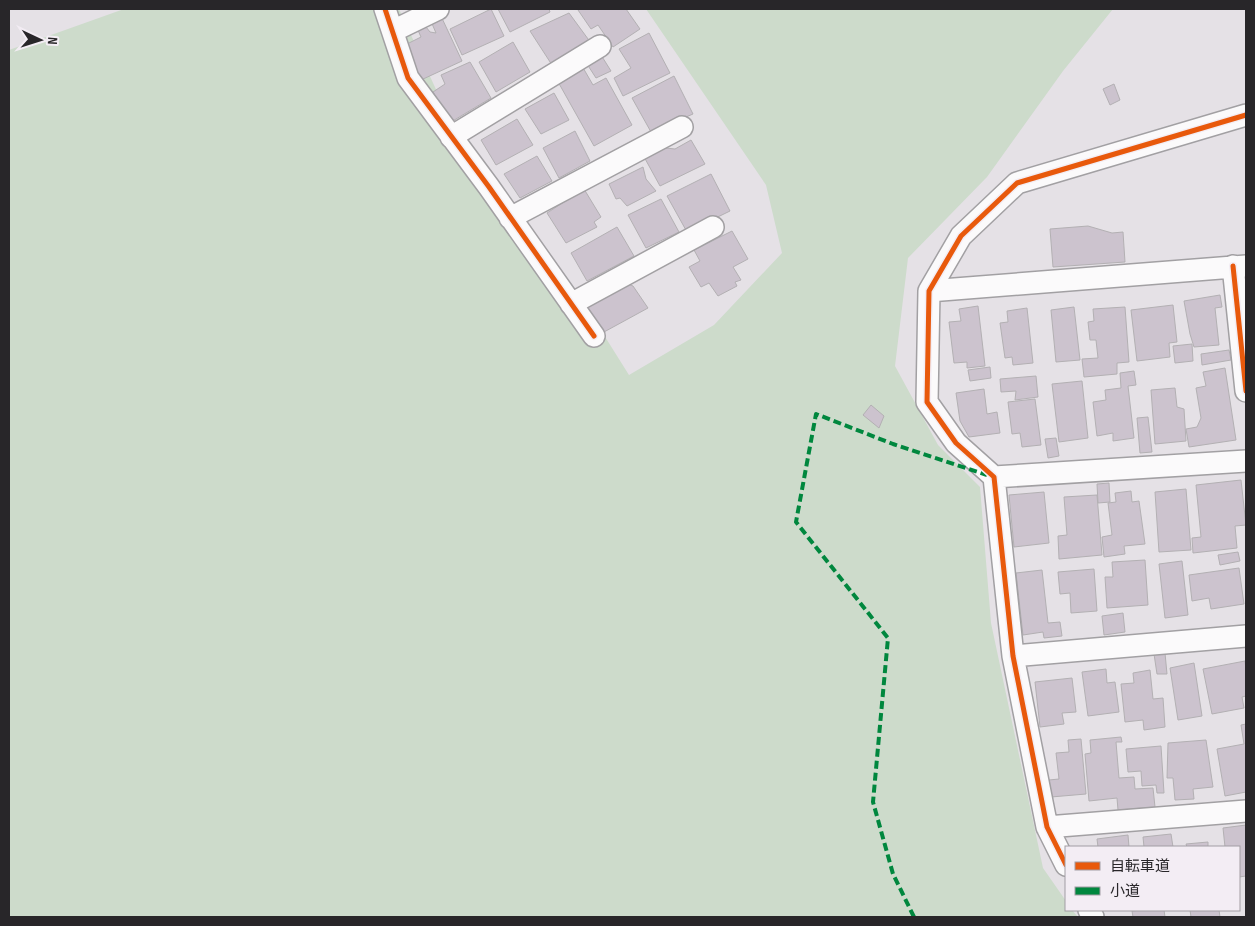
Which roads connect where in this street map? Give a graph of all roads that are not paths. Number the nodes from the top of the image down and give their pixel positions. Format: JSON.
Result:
{"nodes":[{"id":1,"x":385,"y":9,"type":"edge"},
{"id":2,"x":438,"y":9,"type":"edge"},
{"id":3,"x":393,"y":31,"type":"junction"},
{"id":4,"x":600,"y":46,"type":"dead end"},
{"id":5,"x":1246,"y":115,"type":"edge"},
{"id":6,"x":682,"y":127,"type":"dead end"},
{"id":7,"x":451,"y":137,"type":"junction"},
{"id":8,"x":510,"y":218,"type":"junction"},
{"id":9,"x":714,"y":227,"type":"dead end"},
{"id":10,"x":1240,"y":266,"type":"edge"},
{"id":11,"x":929,"y":291,"type":"junction"},
{"id":12,"x":571,"y":304,"type":"junction"},
{"id":13,"x":594,"y":336,"type":"dead end"},
{"id":14,"x":1246,"y":391,"type":"edge"},
{"id":15,"x":1246,"y":461,"type":"edge"},
{"id":16,"x":994,"y":477,"type":"junction"},
{"id":17,"x":1246,"y":636,"type":"edge"},
{"id":18,"x":1013,"y":656,"type":"junction"},
{"id":19,"x":1246,"y":811,"type":"edge"},
{"id":20,"x":1047,"y":827,"type":"junction"},
{"id":21,"x":1065,"y":863,"type":"edge"}],
"edges":[{"from":1,"to":3,"type":"street"},
{"from":2,"to":3,"type":"street"},
{"from":3,"to":7,"type":"street"},
{"from":4,"to":7,"type":"street"},
{"from":5,"to":11,"type":"street"},
{"from":6,"to":8,"type":"street"},
{"from":7,"to":8,"type":"street"},
{"from":8,"to":12,"type":"street"},
{"from":9,"to":12,"type":"street"},
{"from":10,"to":11,"type":"street"},
{"from":10,"to":14,"type":"street"},
{"from":11,"to":16,"type":"street"},
{"from":12,"to":13,"type":"street"},
{"from":15,"to":16,"type":"street"},
{"from":16,"to":18,"type":"street"},
{"from":17,"to":18,"type":"street"},
{"from":18,"to":20,"type":"street"},
{"from":19,"to":20,"type":"street"},
{"from":20,"to":21,"type":"street"}]}
